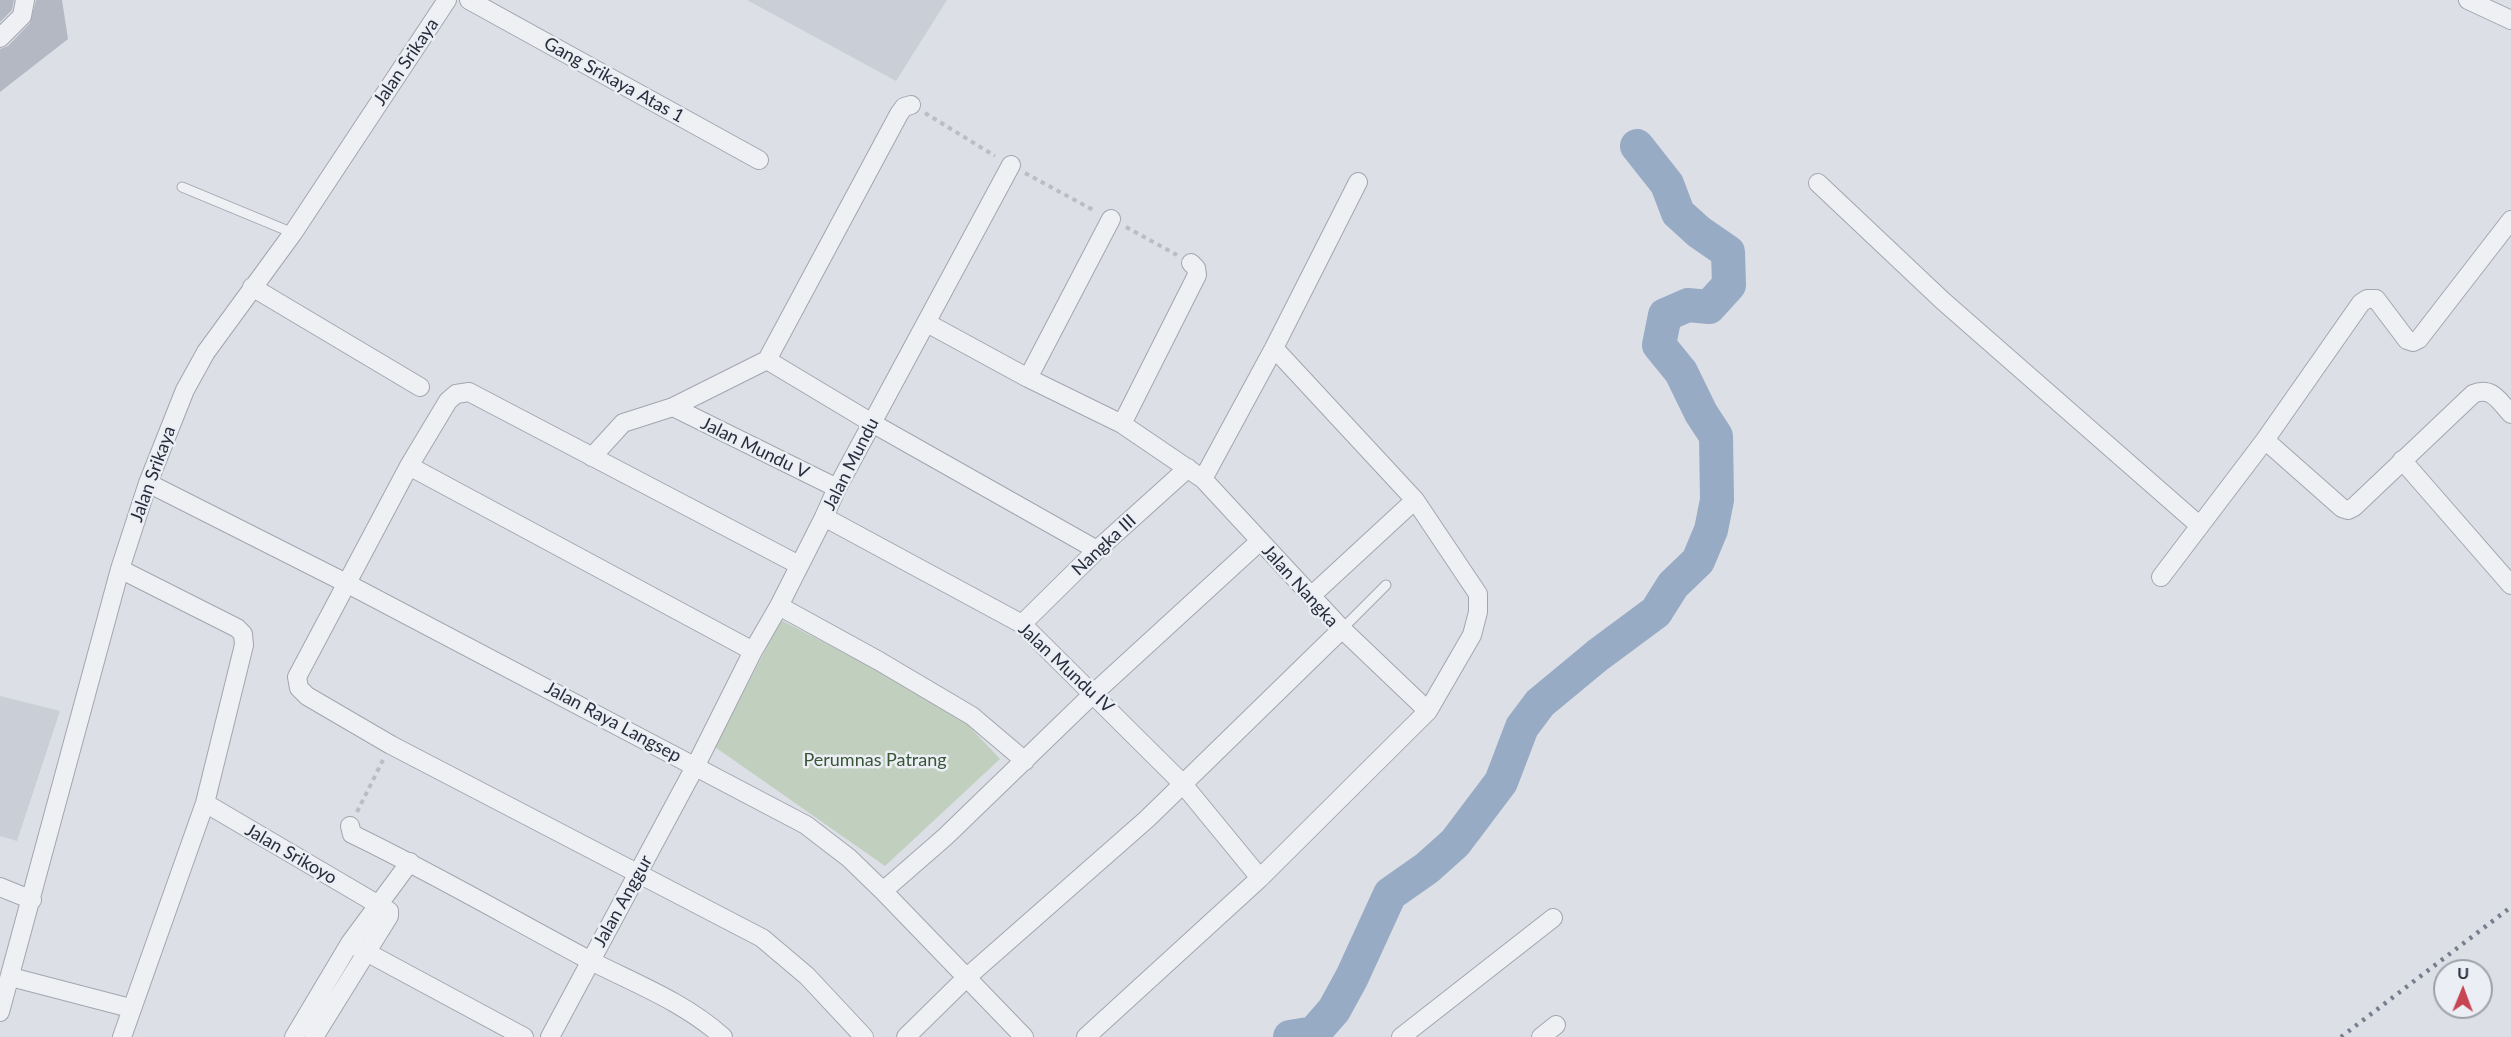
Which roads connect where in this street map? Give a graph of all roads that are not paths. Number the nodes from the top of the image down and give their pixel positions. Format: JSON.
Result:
{"nodes":[{"id":1,"x":25,"y":0,"type":"edge"},
{"id":2,"x":447,"y":0,"type":"edge"},
{"id":3,"x":469,"y":0,"type":"edge"},
{"id":4,"x":2469,"y":0,"type":"edge"},
{"id":5,"x":2511,"y":20,"type":"edge"},
{"id":6,"x":4,"y":28,"type":"edge"},
{"id":7,"x":911,"y":105,"type":"road end"},
{"id":8,"x":759,"y":160,"type":"dead end"},
{"id":9,"x":1011,"y":165,"type":"road end"},
{"id":10,"x":1358,"y":182,"type":"dead end"},
{"id":11,"x":1818,"y":183,"type":"dead end"},
{"id":12,"x":182,"y":188,"type":"dead end"},
{"id":13,"x":1111,"y":219,"type":"dead end"},
{"id":14,"x":2511,"y":220,"type":"edge"},
{"id":15,"x":292,"y":234,"type":"junction"},
{"id":16,"x":1191,"y":263,"type":"dead end"},
{"id":17,"x":252,"y":287,"type":"junction"},
{"id":18,"x":927,"y":323,"type":"junction"},
{"id":19,"x":1274,"y":348,"type":"junction"},
{"id":20,"x":767,"y":360,"type":"junction"},
{"id":21,"x":1028,"y":378,"type":"junction"},
{"id":22,"x":420,"y":387,"type":"dead end"},
{"id":23,"x":674,"y":408,"type":"junction"},
{"id":24,"x":2511,"y":414,"type":"edge"},
{"id":25,"x":872,"y":423,"type":"junction"},
{"id":26,"x":1122,"y":424,"type":"junction"},
{"id":27,"x":2265,"y":440,"type":"junction"},
{"id":28,"x":592,"y":457,"type":"junction"},
{"id":29,"x":2402,"y":460,"type":"junction"},
{"id":30,"x":409,"y":466,"type":"junction"},
{"id":31,"x":1188,"y":468,"type":"junction"},
{"id":32,"x":1203,"y":479,"type":"junction"},
{"id":33,"x":148,"y":483,"type":"junction"},
{"id":34,"x":837,"y":489,"type":"junction"},
{"id":35,"x":1415,"y":500,"type":"junction"},
{"id":36,"x":824,"y":517,"type":"junction"},
{"id":37,"x":2200,"y":526,"type":"junction"},
{"id":38,"x":1260,"y":541,"type":"junction"},
{"id":39,"x":1097,"y":550,"type":"junction"},
{"id":40,"x":799,"y":565,"type":"junction"},
{"id":41,"x":120,"y":569,"type":"junction"},
{"id":42,"x":2161,"y":577,"type":"dead end"},
{"id":43,"x":346,"y":583,"type":"junction"},
{"id":44,"x":1386,"y":585,"type":"dead end"},
{"id":45,"x":2511,"y":585,"type":"edge"},
{"id":46,"x":1311,"y":596,"type":"junction"},
{"id":47,"x":779,"y":606,"type":"junction"},
{"id":48,"x":1022,"y":624,"type":"junction"},
{"id":49,"x":1342,"y":629,"type":"junction"},
{"id":50,"x":753,"y":651,"type":"junction"},
{"id":51,"x":1094,"y":693,"type":"junction"},
{"id":52,"x":1428,"y":711,"type":"junction"},
{"id":53,"x":1025,"y":761,"type":"junction"},
{"id":54,"x":696,"y":765,"type":"junction"},
{"id":55,"x":1182,"y":783,"type":"junction"},
{"id":56,"x":205,"y":803,"type":"junction"},
{"id":57,"x":350,"y":826,"type":"road end"},
{"id":58,"x":410,"y":862,"type":"junction"},
{"id":59,"x":639,"y":873,"type":"junction"},
{"id":60,"x":1260,"y":878,"type":"junction"},
{"id":61,"x":0,"y":887,"type":"edge"},
{"id":62,"x":884,"y":891,"type":"junction"},
{"id":63,"x":32,"y":900,"type":"junction"},
{"id":64,"x":378,"y":904,"type":"junction"},
{"id":65,"x":1553,"y":918,"type":"dead end"},
{"id":66,"x":358,"y":947,"type":"junction"},
{"id":67,"x":590,"y":961,"type":"junction"},
{"id":68,"x":11,"y":977,"type":"junction"},
{"id":69,"x":966,"y":978,"type":"junction"},
{"id":70,"x":130,"y":1008,"type":"junction"},
{"id":71,"x":0,"y":1012,"type":"edge"},
{"id":72,"x":1556,"y":1026,"type":"dead end"},
{"id":73,"x":1407,"y":1032,"type":"edge"},
{"id":74,"x":299,"y":1036,"type":"edge"},
{"id":75,"x":122,"y":1037,"type":"edge"},
{"id":76,"x":314,"y":1037,"type":"edge"},
{"id":77,"x":524,"y":1037,"type":"edge"},
{"id":78,"x":550,"y":1037,"type":"edge"},
{"id":79,"x":723,"y":1037,"type":"edge"},
{"id":80,"x":864,"y":1037,"type":"edge"},
{"id":81,"x":906,"y":1037,"type":"edge"},
{"id":82,"x":1024,"y":1037,"type":"edge"},
{"id":83,"x":1086,"y":1037,"type":"edge"},
{"id":84,"x":1541,"y":1037,"type":"edge"}],
"edges":[{"from":1,"to":6,"type":"street"},
{"from":2,"to":15,"type":"street","name":"Jalan Srikaya"},
{"from":3,"to":8,"type":"street","name":"Gang Srikaya Atas 1"},
{"from":4,"to":5,"type":"street"},
{"from":7,"to":20,"type":"street"},
{"from":9,"to":18,"type":"street","name":"Jalan Mundu"},
{"from":10,"to":19,"type":"street"},
{"from":11,"to":37,"type":"street"},
{"from":12,"to":15,"type":"lane"},
{"from":13,"to":21,"type":"street"},
{"from":14,"to":27,"type":"street"},
{"from":15,"to":17,"type":"street","name":"Jalan Srikaya"},
{"from":16,"to":26,"type":"street"},
{"from":17,"to":22,"type":"street"},
{"from":17,"to":33,"type":"street","name":"Jalan Srikaya"},
{"from":18,"to":21,"type":"street","name":"Jalan Nangka"},
{"from":18,"to":25,"type":"street","name":"Jalan Mundu"},
{"from":19,"to":32,"type":"street"},
{"from":19,"to":35,"type":"street"},
{"from":20,"to":23,"type":"street"},
{"from":20,"to":25,"type":"street"},
{"from":21,"to":26,"type":"street","name":"Jalan Nangka"},
{"from":23,"to":28,"type":"street"},
{"from":23,"to":34,"type":"street","name":"Jalan Mundu V"},
{"from":24,"to":29,"type":"street"},
{"from":25,"to":34,"type":"street","name":"Jalan Mundu"},
{"from":25,"to":39,"type":"street"},
{"from":26,"to":31,"type":"street","name":"Jalan Nangka"},
{"from":27,"to":29,"type":"street"},
{"from":27,"to":37,"type":"street"},
{"from":28,"to":30,"type":"street"},
{"from":28,"to":40,"type":"street"},
{"from":29,"to":45,"type":"street"},
{"from":30,"to":43,"type":"street"},
{"from":30,"to":50,"type":"street"},
{"from":31,"to":32,"type":"street","name":"Jalan Nangka"},
{"from":31,"to":39,"type":"street","name":"Nangka III"},
{"from":32,"to":38,"type":"street","name":"Jalan Nangka"},
{"from":33,"to":41,"type":"street","name":"Jalan Srikaya"},
{"from":33,"to":43,"type":"street","name":"Jalan Raya Langsep"},
{"from":34,"to":36,"type":"street","name":"Jalan Mundu"},
{"from":35,"to":46,"type":"street"},
{"from":35,"to":52,"type":"street"},
{"from":36,"to":40,"type":"street","name":"Jalan Mundu"},
{"from":36,"to":48,"type":"street","name":"Jalan Mundu IV"},
{"from":37,"to":42,"type":"street"},
{"from":38,"to":46,"type":"street","name":"Jalan Nangka"},
{"from":38,"to":51,"type":"street"},
{"from":39,"to":48,"type":"street","name":"Nangka III"},
{"from":40,"to":47,"type":"street","name":"Jalan Mundu"},
{"from":41,"to":56,"type":"street"},
{"from":41,"to":63,"type":"street","name":"Jalan Srikaya"},
{"from":43,"to":54,"type":"street","name":"Jalan Raya Langsep"},
{"from":43,"to":59,"type":"street"},
{"from":44,"to":49,"type":"lane"},
{"from":46,"to":49,"type":"street","name":"Jalan Nangka"},
{"from":47,"to":50,"type":"street","name":"Jalan Mundu"},
{"from":47,"to":53,"type":"street"},
{"from":48,"to":51,"type":"street","name":"Jalan Mundu IV"},
{"from":49,"to":52,"type":"street"},
{"from":49,"to":55,"type":"street","name":"Jalan Nangka"},
{"from":50,"to":54,"type":"street","name":"Jalan Mundu"},
{"from":51,"to":53,"type":"street"},
{"from":51,"to":55,"type":"street","name":"Jalan Mundu IV"},
{"from":52,"to":60,"type":"street"},
{"from":53,"to":62,"type":"street"},
{"from":54,"to":59,"type":"street","name":"Jalan Anggur"},
{"from":54,"to":62,"type":"street","name":"Jalan Raya Langsep"},
{"from":55,"to":60,"type":"street","name":"Jalan Mundu IV"},
{"from":55,"to":69,"type":"street","name":"Jalan Nangka"},
{"from":56,"to":64,"type":"street","name":"Jalan Srikoyo"},
{"from":56,"to":70,"type":"street"},
{"from":57,"to":58,"type":"street"},
{"from":58,"to":64,"type":"street"},
{"from":58,"to":67,"type":"street"},
{"from":59,"to":67,"type":"street","name":"Jalan Anggur"},
{"from":59,"to":80,"type":"street"},
{"from":60,"to":83,"type":"street"},
{"from":61,"to":63,"type":"street"},
{"from":62,"to":69,"type":"street","name":"Jalan Raya Langsep"},
{"from":63,"to":68,"type":"street","name":"Jalan Srikaya"},
{"from":64,"to":66,"type":"street"},
{"from":65,"to":73,"type":"street"},
{"from":66,"to":74,"type":"street"},
{"from":66,"to":76,"type":"street"},
{"from":66,"to":77,"type":"street"},
{"from":67,"to":78,"type":"street","name":"Jalan Anggur"},
{"from":67,"to":79,"type":"street"},
{"from":68,"to":70,"type":"street"},
{"from":68,"to":71,"type":"street","name":"Jalan Srikaya"},
{"from":69,"to":81,"type":"street","name":"Jalan Nangka"},
{"from":69,"to":82,"type":"street","name":"Jalan Raya Langsep"},
{"from":70,"to":75,"type":"street"},
{"from":72,"to":84,"type":"street"}]}
